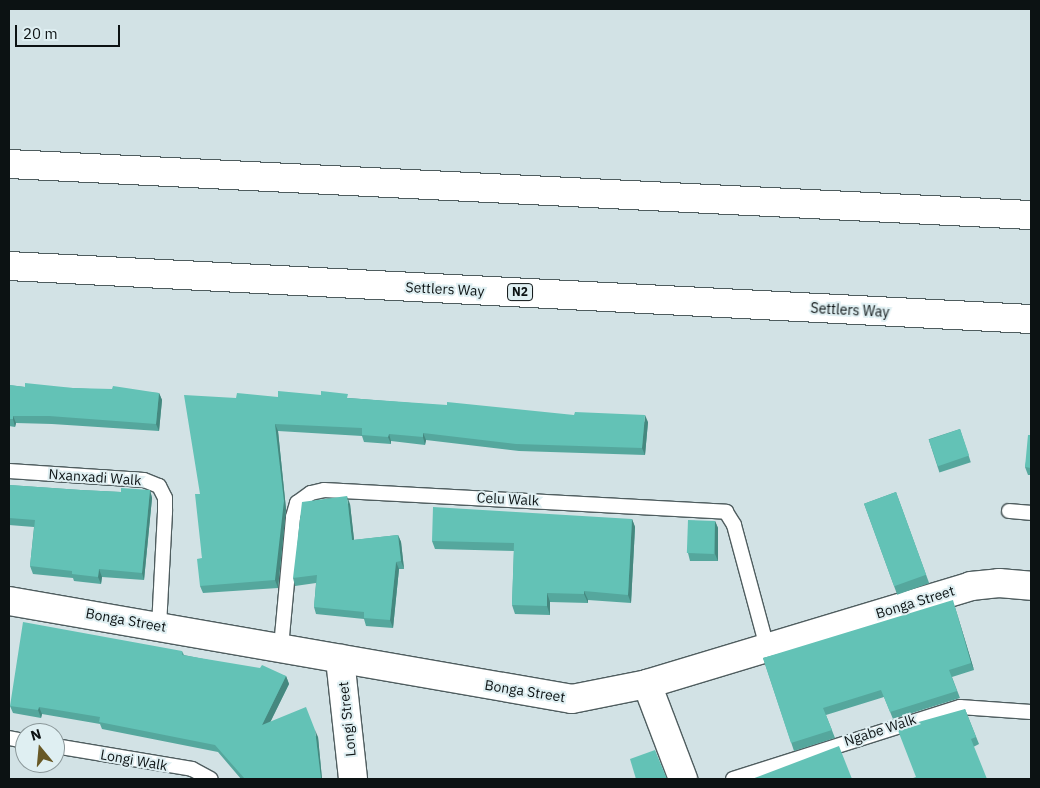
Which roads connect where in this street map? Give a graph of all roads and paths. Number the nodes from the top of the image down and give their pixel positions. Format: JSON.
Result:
{"nodes":[{"id":1,"x":9,"y":164,"type":"edge"},
{"id":2,"x":1031,"y":215,"type":"edge"},
{"id":3,"x":9,"y":266,"type":"edge"},
{"id":4,"x":1031,"y":319,"type":"edge"},
{"id":5,"x":9,"y":471,"type":"edge"},
{"id":6,"x":1009,"y":511,"type":"dead end"},
{"id":7,"x":1031,"y":514,"type":"edge"},
{"id":8,"x":1031,"y":586,"type":"edge"},
{"id":9,"x":9,"y":601,"type":"edge"},
{"id":10,"x":159,"y":625,"type":"junction"},
{"id":11,"x":282,"y":647,"type":"junction"},
{"id":12,"x":767,"y":647,"type":"junction"},
{"id":13,"x":340,"y":659,"type":"junction"},
{"id":14,"x":647,"y":684,"type":"junction"},
{"id":15,"x":1031,"y":712,"type":"edge"},
{"id":16,"x":65,"y":748,"type":"edge"},
{"id":17,"x":211,"y":779,"type":"edge"},
{"id":18,"x":353,"y":779,"type":"edge"},
{"id":19,"x":683,"y":779,"type":"edge"},
{"id":20,"x":733,"y":779,"type":"edge"}],
"edges":[{"from":1,"to":2,"type":"main road"},
{"from":3,"to":4,"type":"main road","name":"Settlers Way","number":"N2"},
{"from":5,"to":10,"type":"lane","name":"Nxanxadi Walk"},
{"from":6,"to":7,"type":"lane"},
{"from":8,"to":12,"type":"main road","name":"Bonga Street"},
{"from":9,"to":10,"type":"main road","name":"Bonga Street"},
{"from":10,"to":11,"type":"main road","name":"Bonga Street"},
{"from":11,"to":12,"type":"lane","name":"Celu Walk"},
{"from":11,"to":13,"type":"main road","name":"Bonga Street"},
{"from":12,"to":14,"type":"main road","name":"Bonga Street"},
{"from":13,"to":14,"type":"main road","name":"Bonga Street"},
{"from":13,"to":18,"type":"main road","name":"Longi Street"},
{"from":14,"to":19,"type":"main road"},
{"from":15,"to":20,"type":"lane","name":"Ngabe Walk"},
{"from":16,"to":17,"type":"lane","name":"Longi Walk"}]}
